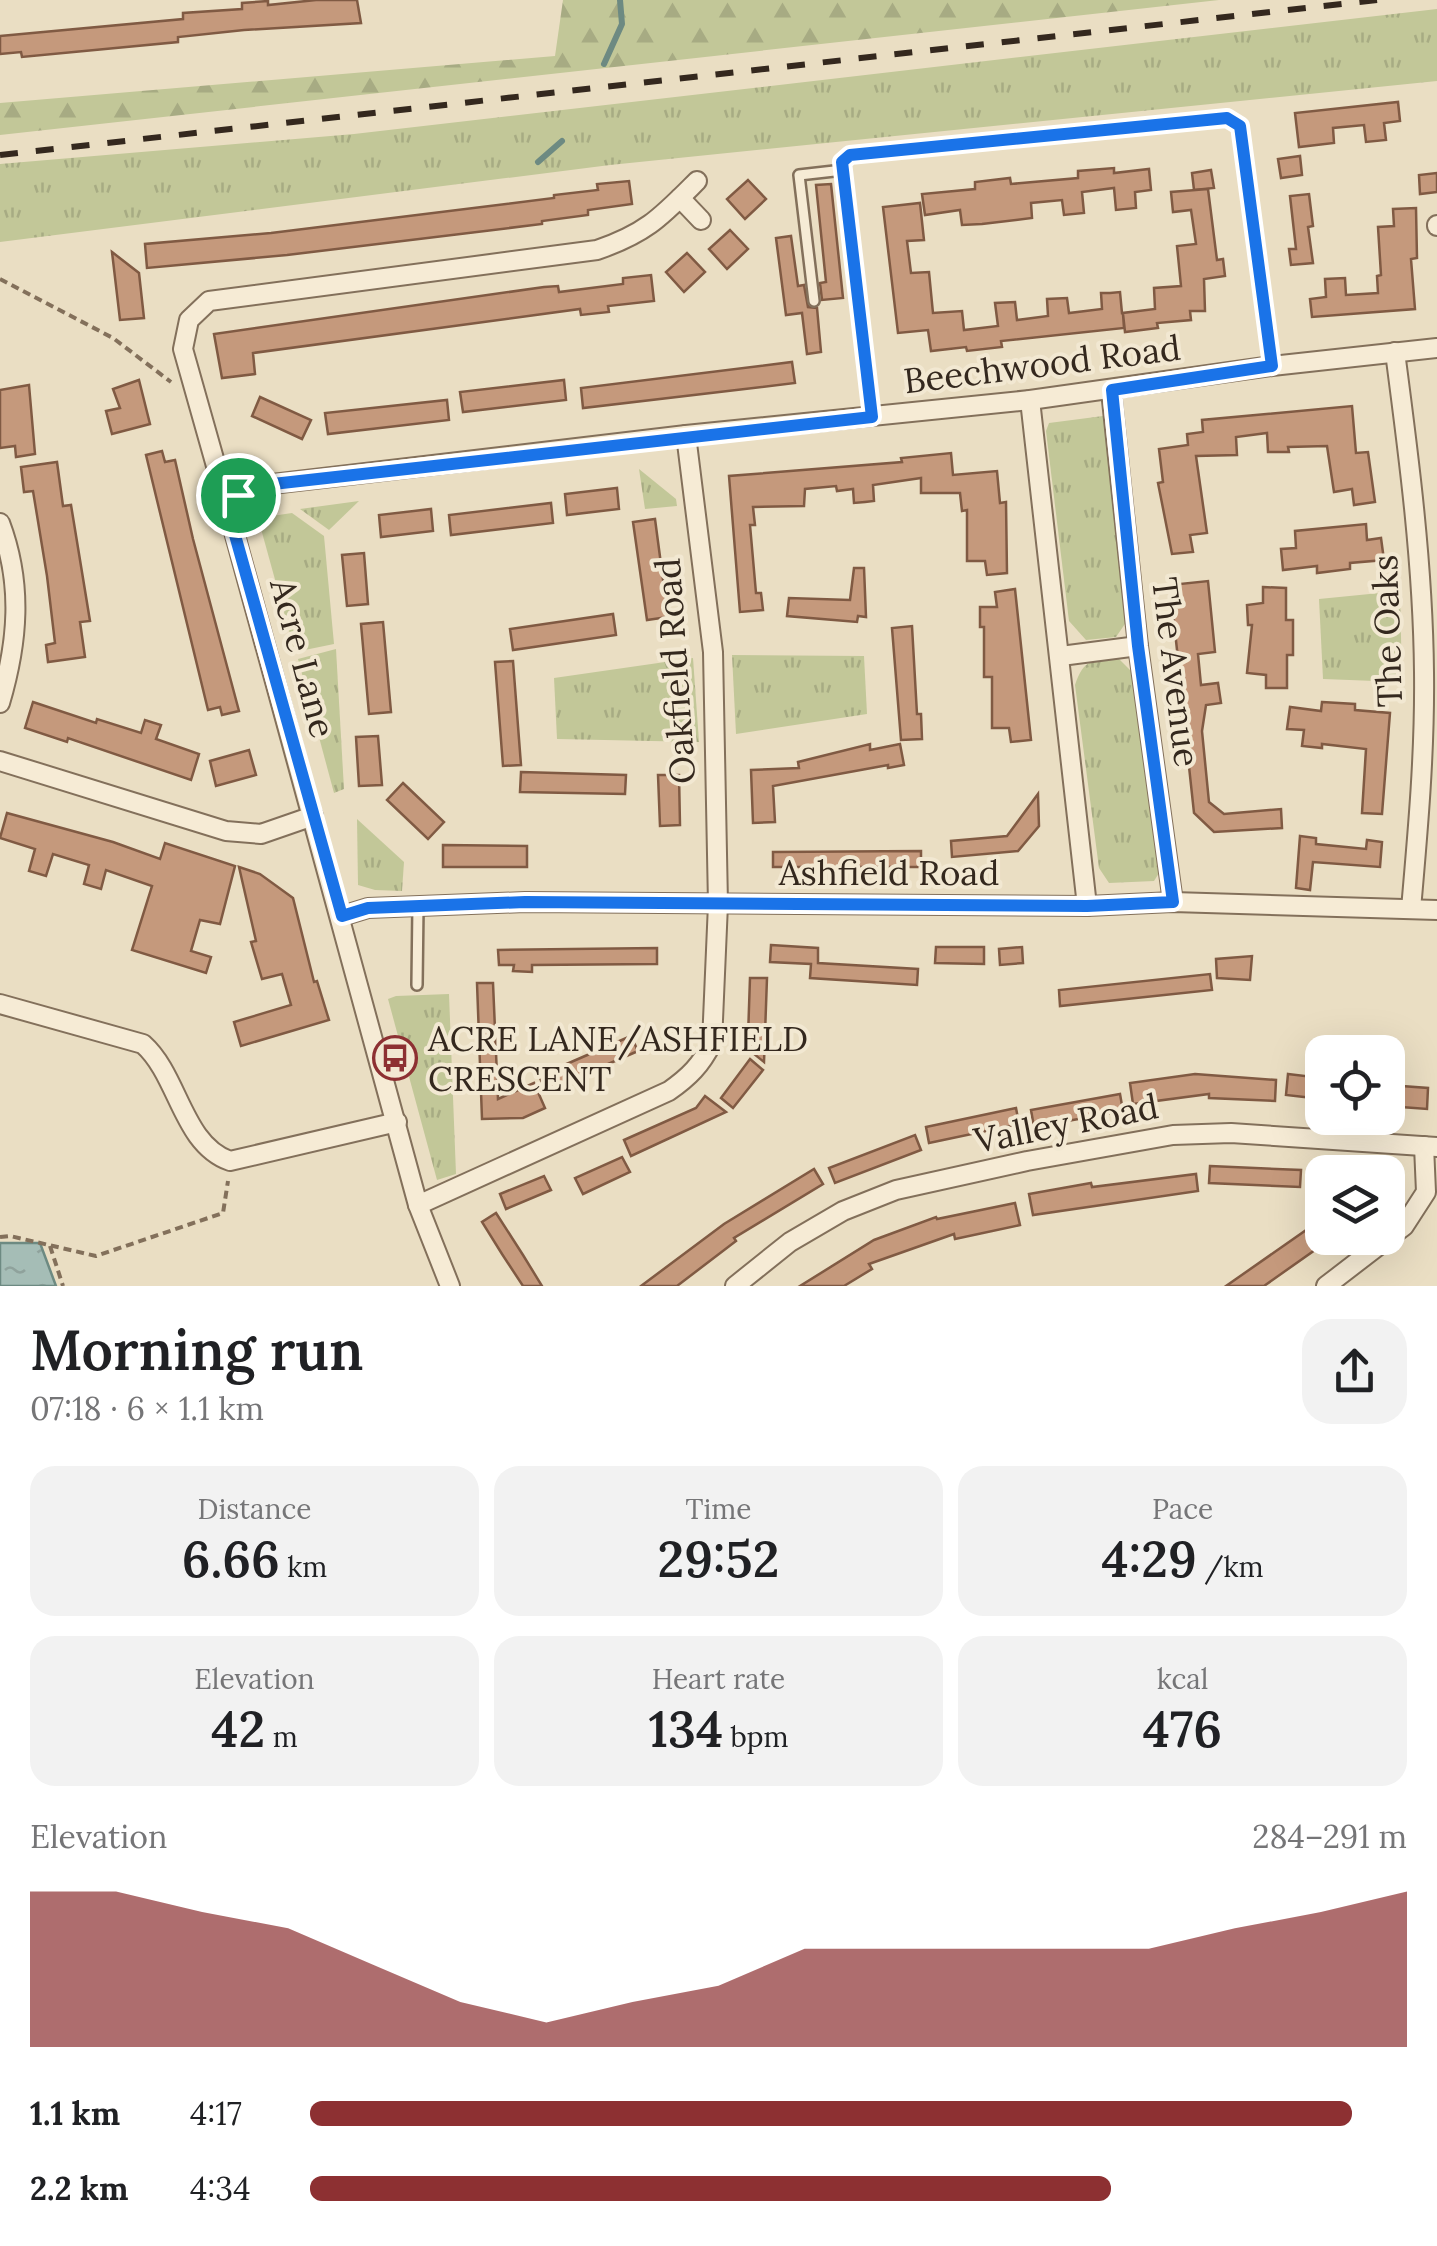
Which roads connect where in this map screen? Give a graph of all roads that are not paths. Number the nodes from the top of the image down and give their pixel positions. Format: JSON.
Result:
{"nodes":[{"id":1,"x":843,"y":170,"type":"junction"},
{"id":2,"x":698,"y":180,"type":"dead end"},
{"id":3,"x":680,"y":198,"type":"junction"},
{"id":4,"x":701,"y":220,"type":"dead end"},
{"id":5,"x":814,"y":301,"type":"dead end"},
{"id":6,"x":1437,"y":348,"type":"edge"},
{"id":7,"x":1396,"y":352,"type":"junction"},
{"id":8,"x":1272,"y":366,"type":"junction"},
{"id":9,"x":1112,"y":390,"type":"junction"},
{"id":10,"x":1030,"y":400,"type":"junction"},
{"id":11,"x":872,"y":417,"type":"junction"},
{"id":12,"x":686,"y":435,"type":"junction"},
{"id":13,"x":238,"y":495,"type":"junction"},
{"id":14,"x":0,"y":523,"type":"edge"},
{"id":15,"x":1138,"y":646,"type":"junction"},
{"id":16,"x":1060,"y":656,"type":"junction"},
{"id":17,"x":0,"y":703,"type":"edge"},
{"id":18,"x":0,"y":761,"type":"edge"},
{"id":19,"x":313,"y":816,"type":"junction"},
{"id":20,"x":1173,"y":902,"type":"junction"},
{"id":21,"x":718,"y":904,"type":"junction"},
{"id":22,"x":418,"y":906,"type":"junction"},
{"id":23,"x":1087,"y":906,"type":"junction"},
{"id":24,"x":1412,"y":909,"type":"junction"},
{"id":25,"x":1437,"y":910,"type":"edge"},
{"id":26,"x":342,"y":916,"type":"junction"},
{"id":27,"x":418,"y":986,"type":"dead end"},
{"id":28,"x":0,"y":1004,"type":"edge"},
{"id":29,"x":397,"y":1122,"type":"junction"},
{"id":30,"x":1430,"y":1146,"type":"edge"},
{"id":31,"x":418,"y":1205,"type":"junction"},
{"id":32,"x":450,"y":1286,"type":"edge"},
{"id":33,"x":735,"y":1286,"type":"edge"},
{"id":34,"x":1326,"y":1286,"type":"edge"}],
"edges":[{"from":1,"to":5,"type":"lane"},
{"from":1,"to":8,"type":"lane"},
{"from":1,"to":11,"type":"lane"},
{"from":2,"to":3,"type":"street"},
{"from":3,"to":4,"type":"street"},
{"from":3,"to":13,"type":"street"},
{"from":6,"to":7,"type":"street","name":"Beechwood Road"},
{"from":7,"to":8,"type":"street","name":"Beechwood Road"},
{"from":7,"to":24,"type":"street","name":"The Oaks"},
{"from":8,"to":9,"type":"street","name":"Beechwood Road"},
{"from":9,"to":10,"type":"street","name":"Beechwood Road"},
{"from":9,"to":15,"type":"street","name":"The Avenue"},
{"from":10,"to":11,"type":"street","name":"Beechwood Road"},
{"from":10,"to":16,"type":"street"},
{"from":11,"to":12,"type":"street","name":"Beechwood Road"},
{"from":12,"to":13,"type":"street","name":"Beechwood Road"},
{"from":12,"to":21,"type":"street","name":"Oakfield Road"},
{"from":13,"to":19,"type":"street","name":"Acre Lane"},
{"from":14,"to":17,"type":"street"},
{"from":15,"to":16,"type":"street"},
{"from":15,"to":20,"type":"street","name":"The Avenue"},
{"from":16,"to":23,"type":"street"},
{"from":18,"to":19,"type":"street"},
{"from":19,"to":26,"type":"street","name":"Acre Lane"},
{"from":20,"to":23,"type":"street","name":"Ashfield Road"},
{"from":20,"to":24,"type":"street","name":"Ashfield Road"},
{"from":21,"to":22,"type":"street","name":"Ashfield Road"},
{"from":21,"to":23,"type":"street","name":"Ashfield Road"},
{"from":21,"to":31,"type":"street","name":"Oakfield Road"},
{"from":22,"to":26,"type":"street","name":"Ashfield Road"},
{"from":22,"to":27,"type":"lane"},
{"from":24,"to":25,"type":"street","name":"Ashfield Road"},
{"from":26,"to":29,"type":"street","name":"Acre Lane"},
{"from":28,"to":29,"type":"street"},
{"from":29,"to":31,"type":"street","name":"Acre Lane"},
{"from":30,"to":33,"type":"street","name":"Valley Road"},
{"from":30,"to":34,"type":"street"},
{"from":31,"to":32,"type":"street","name":"Acre Lane"}]}
